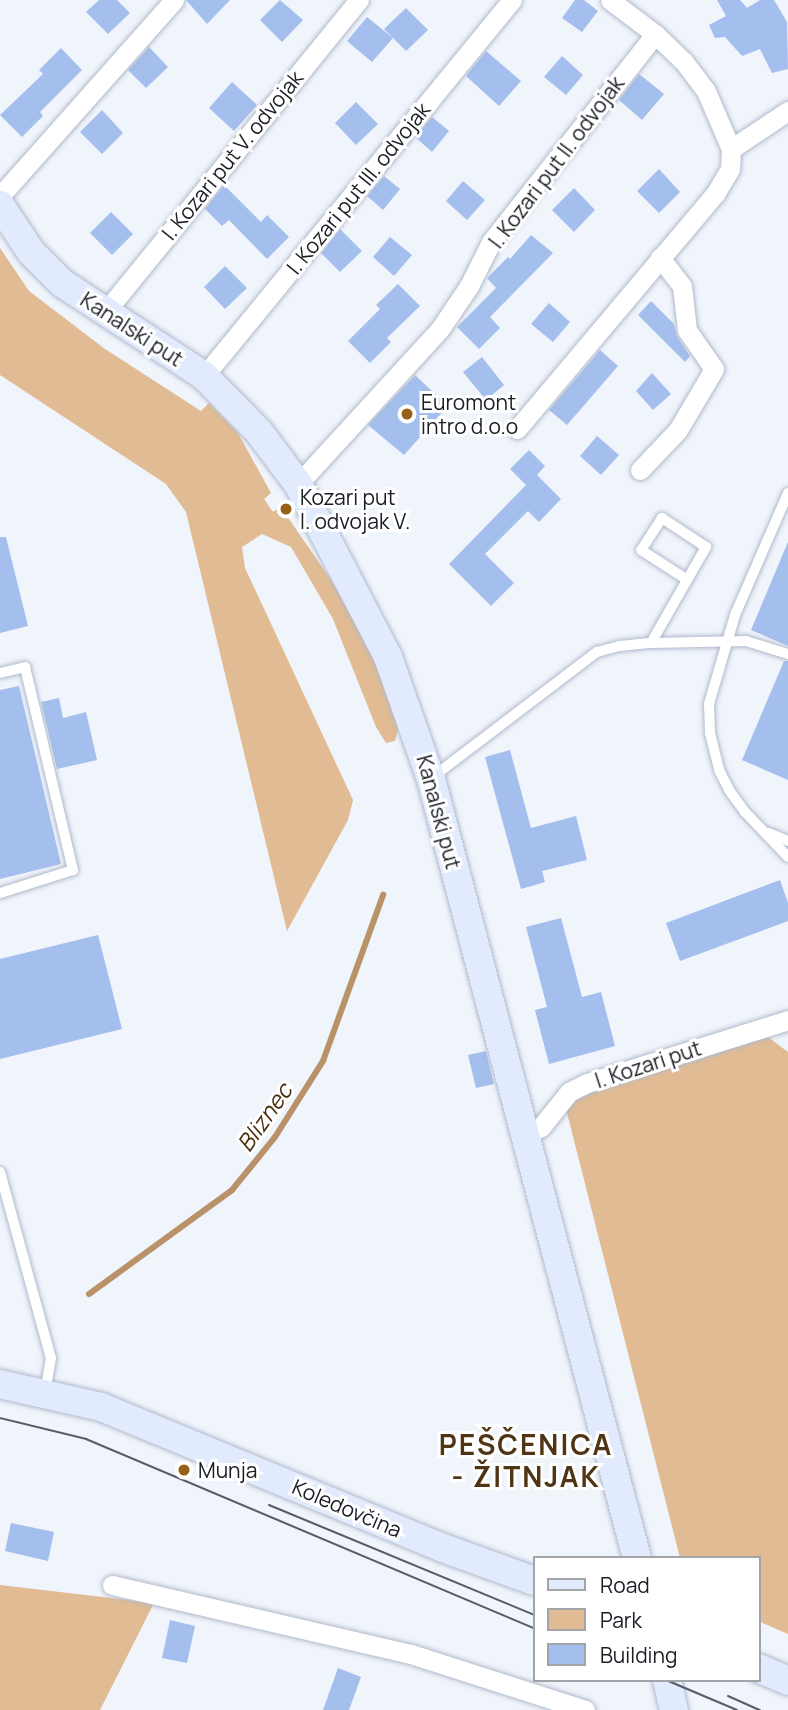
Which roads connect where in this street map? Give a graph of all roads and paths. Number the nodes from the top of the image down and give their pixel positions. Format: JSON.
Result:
{"nodes":[{"id":1,"x":174,"y":0,"type":"edge"},
{"id":2,"x":359,"y":0,"type":"edge"},
{"id":3,"x":512,"y":0,"type":"edge"},
{"id":4,"x":610,"y":0,"type":"edge"},
{"id":5,"x":655,"y":34,"type":"junction"},
{"id":6,"x":788,"y":111,"type":"edge"},
{"id":7,"x":731,"y":149,"type":"junction"},
{"id":8,"x":0,"y":196,"type":"edge"},
{"id":9,"x":0,"y":205,"type":"edge"},
{"id":10,"x":660,"y":258,"type":"junction"},
{"id":11,"x":106,"y":311,"type":"junction"},
{"id":12,"x":204,"y":376,"type":"junction"},
{"id":13,"x":517,"y":429,"type":"dead end"},
{"id":14,"x":640,"y":470,"type":"dead end"},
{"id":15,"x":298,"y":484,"type":"junction"},
{"id":16,"x":788,"y":494,"type":"edge"},
{"id":17,"x":686,"y":579,"type":"junction"},
{"id":18,"x":727,"y":642,"type":"junction"},
{"id":19,"x":651,"y":643,"type":"junction"},
{"id":20,"x":788,"y":654,"type":"edge"},
{"id":21,"x":0,"y":673,"type":"edge"},
{"id":22,"x":431,"y":779,"type":"junction"},
{"id":23,"x":762,"y":830,"type":"junction"},
{"id":24,"x":788,"y":841,"type":"edge"},
{"id":25,"x":788,"y":857,"type":"edge"},
{"id":26,"x":0,"y":892,"type":"edge"},
{"id":27,"x":788,"y":1020,"type":"edge"},
{"id":28,"x":524,"y":1135,"type":"junction"},
{"id":29,"x":0,"y":1172,"type":"edge"},
{"id":30,"x":0,"y":1384,"type":"edge"},
{"id":31,"x":44,"y":1392,"type":"junction"},
{"id":32,"x":635,"y":1556,"type":"edge"},
{"id":33,"x":532,"y":1580,"type":"edge"},
{"id":34,"x":112,"y":1585,"type":"dead end"},
{"id":35,"x":760,"y":1669,"type":"edge"},
{"id":36,"x":788,"y":1681,"type":"edge"},
{"id":37,"x":667,"y":1682,"type":"edge"},
{"id":38,"x":585,"y":1710,"type":"edge"},
{"id":39,"x":674,"y":1710,"type":"edge"}],
"edges":[{"from":1,"to":8,"type":"street"},
{"from":2,"to":11,"type":"street","name":"I. Kozari put V. odvojak"},
{"from":3,"to":12,"type":"street","name":"I. Kozari put III. odvojak"},
{"from":4,"to":5,"type":"street"},
{"from":5,"to":7,"type":"street"},
{"from":5,"to":15,"type":"street","name":"I. Kozari put II. odvojak"},
{"from":6,"to":7,"type":"street"},
{"from":7,"to":10,"type":"street"},
{"from":9,"to":11,"type":"street","name":"Kanalski put"},
{"from":10,"to":13,"type":"street"},
{"from":10,"to":14,"type":"street"},
{"from":11,"to":12,"type":"street","name":"Kanalski put"},
{"from":12,"to":15,"type":"street","name":"Kanalski put"},
{"from":15,"to":22,"type":"street","name":"Kanalski put"},
{"from":16,"to":18,"type":"lane"},
{"from":17,"to":17,"type":"lane"},
{"from":17,"to":19,"type":"lane"},
{"from":18,"to":19,"type":"lane"},
{"from":18,"to":20,"type":"lane"},
{"from":18,"to":23,"type":"lane"},
{"from":19,"to":22,"type":"lane"},
{"from":21,"to":26,"type":"lane"},
{"from":22,"to":28,"type":"street","name":"Kanalski put"},
{"from":23,"to":24,"type":"lane"},
{"from":23,"to":25,"type":"lane"},
{"from":27,"to":28,"type":"street","name":"I. Kozari put"},
{"from":28,"to":32,"type":"street","name":"Kanalski put"},
{"from":29,"to":31,"type":"lane"},
{"from":30,"to":31,"type":"street","name":"Koledovčina"},
{"from":31,"to":33,"type":"street","name":"Koledovčina"},
{"from":34,"to":38,"type":"street"},
{"from":35,"to":36,"type":"street"},
{"from":37,"to":39,"type":"street"}]}
